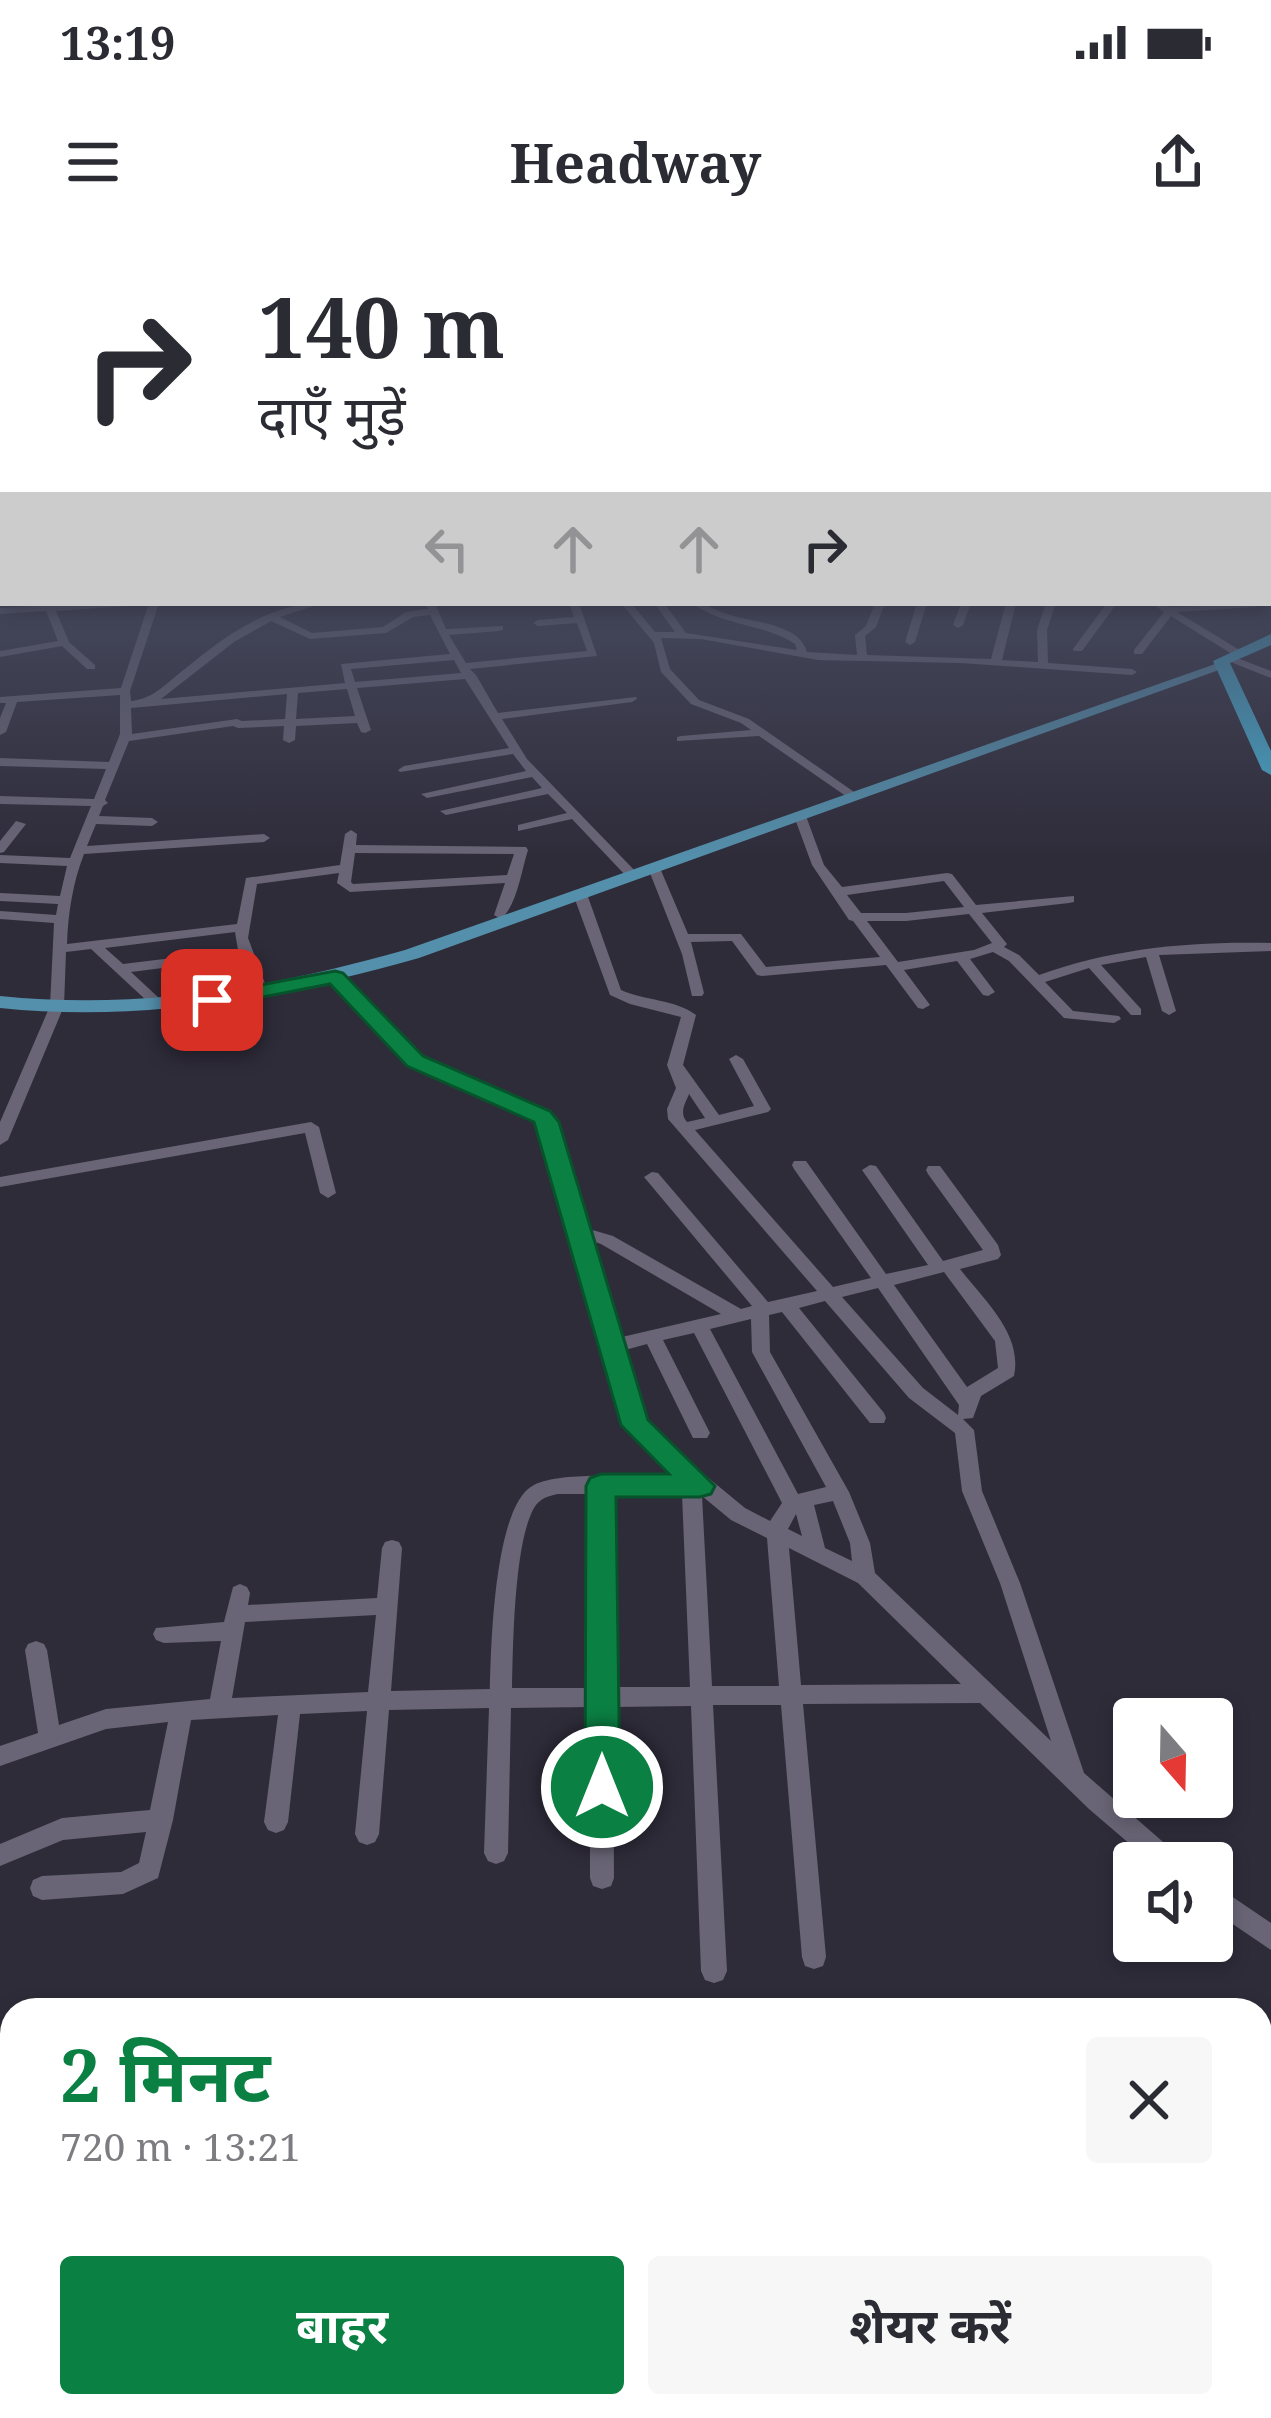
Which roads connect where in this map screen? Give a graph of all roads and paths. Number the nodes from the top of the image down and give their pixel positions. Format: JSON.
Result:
{"nodes":[{"id":1,"x":78,"y":656,"type":"edge"},
{"id":2,"x":138,"y":656,"type":"edge"},
{"id":3,"x":208,"y":656,"type":"edge"},
{"id":4,"x":457,"y":656,"type":"edge"},
{"id":5,"x":521,"y":656,"type":"edge"},
{"id":6,"x":660,"y":656,"type":"edge"},
{"id":7,"x":822,"y":656,"type":"edge"},
{"id":8,"x":997,"y":656,"type":"edge"},
{"id":9,"x":1042,"y":656,"type":"edge"},
{"id":10,"x":1226,"y":656,"type":"edge"},
{"id":11,"x":1241,"y":656,"type":"edge"},
{"id":12,"x":862,"y":657,"type":"joint"},
{"id":13,"x":1231,"y":660,"type":"junction"},
{"id":14,"x":996,"y":662,"type":"junction"},
{"id":15,"x":464,"y":666,"type":"junction"},
{"id":16,"x":1043,"y":666,"type":"junction"},
{"id":17,"x":91,"y":667,"type":"dead end"},
{"id":18,"x":1132,"y":671,"type":"dead end"},
{"id":19,"x":1271,"y":675,"type":"edge"},
{"id":20,"x":352,"y":686,"type":"junction"},
{"id":21,"x":293,"y":691,"type":"junction"},
{"id":22,"x":235,"y":694,"type":"junction"},
{"id":23,"x":126,"y":698,"type":"junction"},
{"id":24,"x":6,"y":699,"type":"edge"},
{"id":25,"x":154,"y":699,"type":"junction"},
{"id":26,"x":632,"y":700,"type":"dead end"},
{"id":27,"x":495,"y":717,"type":"junction"},
{"id":28,"x":290,"y":722,"type":"junction"},
{"id":29,"x":237,"y":723,"type":"junction"},
{"id":30,"x":1271,"y":729,"type":"edge"},
{"id":31,"x":0,"y":732,"type":"edge"},
{"id":32,"x":759,"y":733,"type":"junction"},
{"id":33,"x":125,"y":738,"type":"junction"},
{"id":34,"x":682,"y":739,"type":"dead end"},
{"id":35,"x":289,"y":740,"type":"dead end"},
{"id":36,"x":239,"y":742,"type":"dead end"},
{"id":37,"x":516,"y":750,"type":"junction"},
{"id":38,"x":0,"y":762,"type":"edge"},
{"id":39,"x":115,"y":766,"type":"junction"},
{"id":40,"x":404,"y":770,"type":"dead end"},
{"id":41,"x":1271,"y":770,"type":"edge"},
{"id":42,"x":532,"y":773,"type":"junction"},
{"id":43,"x":549,"y":790,"type":"junction"},
{"id":44,"x":427,"y":794,"type":"dead end"},
{"id":45,"x":849,"y":795,"type":"junction"},
{"id":46,"x":0,"y":800,"type":"edge"},
{"id":47,"x":102,"y":803,"type":"junction"},
{"id":48,"x":446,"y":811,"type":"dead end"},
{"id":49,"x":574,"y":815,"type":"junction"},
{"id":50,"x":800,"y":816,"type":"junction"},
{"id":51,"x":95,"y":820,"type":"junction"},
{"id":52,"x":152,"y":822,"type":"dead end"},
{"id":53,"x":20,"y":824,"type":"dead end"},
{"id":54,"x":522,"y":828,"type":"dead end"},
{"id":55,"x":264,"y":838,"type":"dead end"},
{"id":56,"x":0,"y":849,"type":"edge"},
{"id":57,"x":349,"y":853,"type":"junction"},
{"id":58,"x":78,"y":856,"type":"junction"},
{"id":59,"x":0,"y":859,"type":"edge"},
{"id":60,"x":654,"y":868,"type":"junction"},
{"id":61,"x":631,"y":873,"type":"junction"},
{"id":62,"x":514,"y":879,"type":"junction"},
{"id":63,"x":837,"y":892,"type":"junction"},
{"id":64,"x":580,"y":894,"type":"junction"},
{"id":65,"x":0,"y":897,"type":"edge"},
{"id":66,"x":1069,"y":899,"type":"dead end"},
{"id":67,"x":66,"y":900,"type":"junction"},
{"id":68,"x":976,"y":910,"type":"junction"},
{"id":69,"x":0,"y":915,"type":"edge"},
{"id":70,"x":501,"y":915,"type":"junction"},
{"id":71,"x":854,"y":917,"type":"junction"},
{"id":72,"x":62,"y":919,"type":"junction"},
{"id":73,"x":243,"y":927,"type":"junction"},
{"id":74,"x":682,"y":938,"type":"junction"},
{"id":75,"x":94,"y":945,"type":"junction"},
{"id":76,"x":1271,"y":947,"type":"edge"},
{"id":77,"x":996,"y":948,"type":"junction"},
{"id":78,"x":60,"y":949,"type":"junction"},
{"id":79,"x":1151,"y":952,"type":"junction"},
{"id":80,"x":244,"y":953,"type":"junction"},
{"id":81,"x":961,"y":956,"type":"junction"},
{"id":82,"x":890,"y":964,"type":"junction"},
{"id":83,"x":1093,"y":964,"type":"junction"},
{"id":84,"x":120,"y":969,"type":"junction"},
{"id":85,"x":335,"y":977,"type":"junction"},
{"id":86,"x":1036,"y":980,"type":"junction"},
{"id":87,"x":259,"y":986,"type":"junction"},
{"id":88,"x":988,"y":992,"type":"dead end"},
{"id":89,"x":697,"y":993,"type":"dead end"},
{"id":90,"x":0,"y":998,"type":"edge"},
{"id":91,"x":152,"y":998,"type":"junction"},
{"id":92,"x":57,"y":1003,"type":"junction"},
{"id":93,"x":923,"y":1005,"type":"dead end"},
{"id":94,"x":1168,"y":1011,"type":"dead end"},
{"id":95,"x":1136,"y":1012,"type":"dead end"},
{"id":96,"x":1114,"y":1019,"type":"dead end"},
{"id":97,"x":675,"y":1059,"type":"junction"},
{"id":98,"x":736,"y":1059,"type":"dead end"},
{"id":99,"x":715,"y":1121,"type":"junction"},
{"id":100,"x":685,"y":1129,"type":"junction"},
{"id":101,"x":0,"y":1140,"type":"edge"},
{"id":102,"x":800,"y":1165,"type":"dead end"},
{"id":103,"x":870,"y":1170,"type":"dead end"},
{"id":104,"x":934,"y":1170,"type":"dead end"},
{"id":105,"x":652,"y":1177,"type":"dead end"},
{"id":106,"x":0,"y":1182,"type":"edge"},
{"id":107,"x":328,"y":1193,"type":"dead end"},
{"id":108,"x":584,"y":1233,"type":"junction"},
{"id":109,"x":944,"y":1267,"type":"junction"},
{"id":110,"x":884,"y":1281,"type":"junction"},
{"id":111,"x":829,"y":1294,"type":"junction"},
{"id":112,"x":786,"y":1304,"type":"junction"},
{"id":113,"x":762,"y":1309,"type":"junction"},
{"id":114,"x":737,"y":1315,"type":"junction"},
{"id":115,"x":699,"y":1325,"type":"junction"},
{"id":116,"x":652,"y":1336,"type":"junction"},
{"id":117,"x":613,"y":1346,"type":"junction"},
{"id":118,"x":968,"y":1403,"type":"junction"},
{"id":119,"x":877,"y":1418,"type":"dead end"},
{"id":120,"x":964,"y":1430,"type":"junction"},
{"id":121,"x":700,"y":1433,"type":"dead end"},
{"id":122,"x":601,"y":1486,"type":"junction"},
{"id":123,"x":696,"y":1486,"type":"junction"},
{"id":124,"x":838,"y":1492,"type":"junction"},
{"id":125,"x":798,"y":1502,"type":"junction"},
{"id":126,"x":777,"y":1533,"type":"junction"},
{"id":127,"x":392,"y":1547,"type":"dead end"},
{"id":128,"x":817,"y":1552,"type":"junction"},
{"id":129,"x":866,"y":1576,"type":"junction"},
{"id":130,"x":387,"y":1606,"type":"junction"},
{"id":131,"x":236,"y":1613,"type":"junction"},
{"id":132,"x":164,"y":1634,"type":"dead end"},
{"id":133,"x":36,"y":1650,"type":"dead end"},
{"id":134,"x":986,"y":1693,"type":"junction"},
{"id":135,"x":791,"y":1695,"type":"junction"},
{"id":136,"x":699,"y":1696,"type":"junction"},
{"id":137,"x":603,"y":1697,"type":"junction"},
{"id":138,"x":502,"y":1698,"type":"junction"},
{"id":139,"x":379,"y":1701,"type":"junction"},
{"id":140,"x":290,"y":1705,"type":"junction"},
{"id":141,"x":219,"y":1708,"type":"junction"},
{"id":142,"x":181,"y":1711,"type":"junction"},
{"id":143,"x":50,"y":1737,"type":"junction"},
{"id":144,"x":0,"y":1756,"type":"edge"},
{"id":145,"x":1075,"y":1779,"type":"junction"},
{"id":146,"x":161,"y":1820,"type":"junction"},
{"id":147,"x":276,"y":1822,"type":"dead end"},
{"id":148,"x":367,"y":1834,"type":"dead end"},
{"id":149,"x":1146,"y":1842,"type":"edge"},
{"id":150,"x":496,"y":1853,"type":"dead end"},
{"id":151,"x":0,"y":1855,"type":"edge"},
{"id":152,"x":602,"y":1878,"type":"dead end"},
{"id":153,"x":42,"y":1888,"type":"dead end"},
{"id":154,"x":1233,"y":1910,"type":"edge"},
{"id":155,"x":1271,"y":1938,"type":"edge"},
{"id":156,"x":814,"y":1957,"type":"dead end"},
{"id":157,"x":714,"y":1971,"type":"dead end"}],
"edges":[{"from":1,"to":17,"type":"street"},
{"from":2,"to":23,"type":"street"},
{"from":3,"to":25,"type":"street"},
{"from":4,"to":15,"type":"street"},
{"from":5,"to":15,"type":"street"},
{"from":6,"to":32,"type":"street"},
{"from":7,"to":12,"type":"street"},
{"from":8,"to":14,"type":"street"},
{"from":9,"to":16,"type":"street"},
{"from":10,"to":13,"type":"street"},
{"from":11,"to":13,"type":"highway"},
{"from":12,"to":14,"type":"street"},
{"from":13,"to":19,"type":"street"},
{"from":13,"to":30,"type":"highway"},
{"from":13,"to":41,"type":"highway"},
{"from":13,"to":45,"type":"main road"},
{"from":14,"to":16,"type":"street"},
{"from":15,"to":20,"type":"street"},
{"from":15,"to":20,"type":"street"},
{"from":15,"to":27,"type":"street"},
{"from":16,"to":18,"type":"street"},
{"from":20,"to":21,"type":"street"},
{"from":20,"to":28,"type":"street"},
{"from":21,"to":22,"type":"street"},
{"from":21,"to":28,"type":"street"},
{"from":22,"to":25,"type":"street"},
{"from":22,"to":29,"type":"street"},
{"from":23,"to":24,"type":"street"},
{"from":23,"to":25,"type":"street"},
{"from":23,"to":33,"type":"street"},
{"from":24,"to":31,"type":"street"},
{"from":26,"to":27,"type":"street"},
{"from":27,"to":37,"type":"street"},
{"from":28,"to":29,"type":"street"},
{"from":28,"to":35,"type":"street"},
{"from":29,"to":33,"type":"street"},
{"from":29,"to":36,"type":"street"},
{"from":32,"to":34,"type":"street"},
{"from":32,"to":45,"type":"street"},
{"from":33,"to":39,"type":"street"},
{"from":37,"to":40,"type":"street"},
{"from":37,"to":42,"type":"street"},
{"from":38,"to":39,"type":"street"},
{"from":39,"to":47,"type":"street"},
{"from":42,"to":43,"type":"street"},
{"from":42,"to":44,"type":"street"},
{"from":43,"to":48,"type":"street"},
{"from":43,"to":49,"type":"street"},
{"from":45,"to":50,"type":"main road"},
{"from":45,"to":61,"type":"main road"},
{"from":46,"to":47,"type":"street"},
{"from":47,"to":51,"type":"street"},
{"from":49,"to":54,"type":"street"},
{"from":49,"to":61,"type":"street"},
{"from":50,"to":60,"type":"main road"},
{"from":50,"to":63,"type":"street"},
{"from":51,"to":52,"type":"street"},
{"from":51,"to":58,"type":"street"},
{"from":53,"to":56,"type":"street"},
{"from":55,"to":58,"type":"street"},
{"from":57,"to":62,"type":"street"},
{"from":57,"to":62,"type":"street"},
{"from":57,"to":73,"type":"street"},
{"from":58,"to":59,"type":"street"},
{"from":58,"to":67,"type":"street"},
{"from":60,"to":61,"type":"main road"},
{"from":60,"to":74,"type":"street"},
{"from":61,"to":64,"type":"main road"},
{"from":61,"to":70,"type":"main road"},
{"from":62,"to":70,"type":"street"},
{"from":63,"to":68,"type":"street"},
{"from":63,"to":71,"type":"street"},
{"from":64,"to":85,"type":"main road"},
{"from":64,"to":97,"type":"street"},
{"from":65,"to":67,"type":"street"},
{"from":66,"to":68,"type":"street"},
{"from":67,"to":72,"type":"street"},
{"from":68,"to":71,"type":"street"},
{"from":68,"to":77,"type":"street"},
{"from":69,"to":72,"type":"street"},
{"from":70,"to":87,"type":"main road"},
{"from":71,"to":82,"type":"street"},
{"from":72,"to":78,"type":"street"},
{"from":73,"to":75,"type":"street"},
{"from":73,"to":80,"type":"street"},
{"from":74,"to":82,"type":"street"},
{"from":74,"to":89,"type":"street"},
{"from":75,"to":78,"type":"street"},
{"from":75,"to":84,"type":"street"},
{"from":76,"to":79,"type":"street"},
{"from":77,"to":81,"type":"street"},
{"from":77,"to":86,"type":"street"},
{"from":78,"to":92,"type":"street"},
{"from":79,"to":83,"type":"street"},
{"from":79,"to":94,"type":"street"},
{"from":80,"to":84,"type":"street"},
{"from":80,"to":87,"type":"street"},
{"from":81,"to":82,"type":"street"},
{"from":81,"to":88,"type":"street"},
{"from":82,"to":93,"type":"street"},
{"from":83,"to":86,"type":"street"},
{"from":83,"to":95,"type":"street"},
{"from":84,"to":91,"type":"street"},
{"from":85,"to":92,"type":"main road"},
{"from":85,"to":108,"type":"street"},
{"from":86,"to":96,"type":"street"},
{"from":87,"to":91,"type":"main road"},
{"from":90,"to":92,"type":"main road"},
{"from":91,"to":92,"type":"main road"},
{"from":92,"to":101,"type":"street"},
{"from":97,"to":99,"type":"street"},
{"from":97,"to":100,"type":"street"},
{"from":98,"to":99,"type":"street"},
{"from":99,"to":100,"type":"street"},
{"from":100,"to":111,"type":"street"},
{"from":102,"to":110,"type":"street"},
{"from":103,"to":109,"type":"street"},
{"from":104,"to":109,"type":"street"},
{"from":105,"to":113,"type":"street"},
{"from":106,"to":107,"type":"street"},
{"from":108,"to":114,"type":"street"},
{"from":108,"to":117,"type":"street"},
{"from":109,"to":110,"type":"street"},
{"from":109,"to":118,"type":"street"},
{"from":110,"to":111,"type":"street"},
{"from":110,"to":118,"type":"street"},
{"from":111,"to":112,"type":"street"},
{"from":111,"to":120,"type":"street"},
{"from":112,"to":113,"type":"street"},
{"from":112,"to":119,"type":"street"},
{"from":113,"to":114,"type":"street"},
{"from":113,"to":124,"type":"street"},
{"from":114,"to":115,"type":"street"},
{"from":115,"to":116,"type":"street"},
{"from":115,"to":125,"type":"street"},
{"from":116,"to":117,"type":"street"},
{"from":116,"to":121,"type":"street"},
{"from":117,"to":123,"type":"street"},
{"from":118,"to":120,"type":"street"},
{"from":120,"to":145,"type":"street"},
{"from":122,"to":123,"type":"street"},
{"from":122,"to":137,"type":"street"},
{"from":122,"to":138,"type":"street"},
{"from":123,"to":126,"type":"street"},
{"from":123,"to":136,"type":"street"},
{"from":124,"to":125,"type":"street"},
{"from":124,"to":129,"type":"street"},
{"from":125,"to":126,"type":"street"},
{"from":125,"to":128,"type":"street"},
{"from":126,"to":128,"type":"street"},
{"from":126,"to":135,"type":"street"},
{"from":127,"to":130,"type":"street"},
{"from":128,"to":129,"type":"street"},
{"from":129,"to":134,"type":"street"},
{"from":130,"to":131,"type":"street"},
{"from":130,"to":139,"type":"street"},
{"from":131,"to":132,"type":"street"},
{"from":131,"to":141,"type":"street"},
{"from":133,"to":143,"type":"street"},
{"from":134,"to":135,"type":"street"},
{"from":134,"to":145,"type":"street"},
{"from":135,"to":136,"type":"street"},
{"from":135,"to":156,"type":"street"},
{"from":136,"to":137,"type":"street"},
{"from":136,"to":157,"type":"street"},
{"from":137,"to":138,"type":"street"},
{"from":137,"to":152,"type":"street"},
{"from":138,"to":139,"type":"street"},
{"from":138,"to":150,"type":"street"},
{"from":139,"to":140,"type":"street"},
{"from":139,"to":148,"type":"street"},
{"from":140,"to":141,"type":"street"},
{"from":140,"to":147,"type":"street"},
{"from":141,"to":142,"type":"street"},
{"from":142,"to":143,"type":"street"},
{"from":142,"to":146,"type":"street"},
{"from":143,"to":144,"type":"street"},
{"from":145,"to":149,"type":"street"},
{"from":146,"to":151,"type":"street"},
{"from":146,"to":153,"type":"street"},
{"from":154,"to":155,"type":"street"}]}
